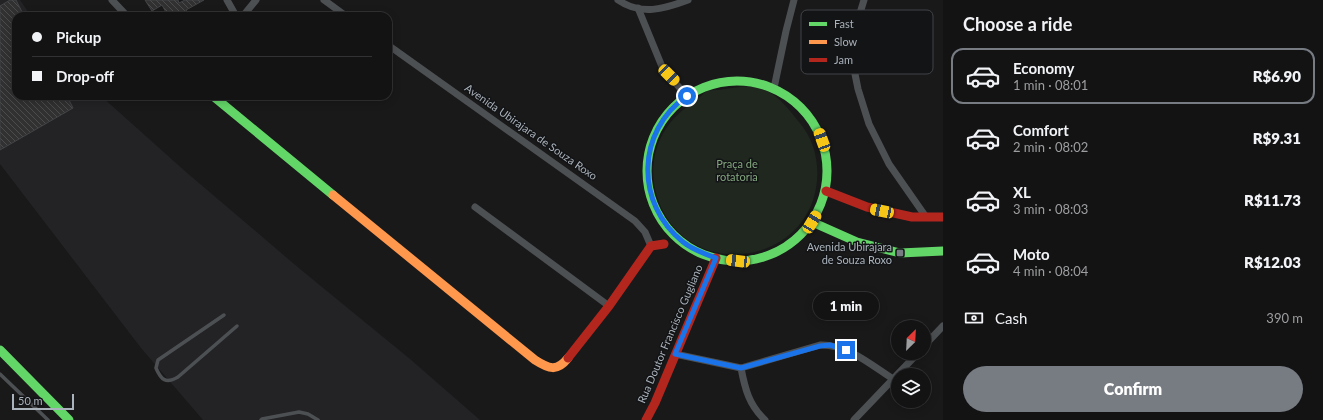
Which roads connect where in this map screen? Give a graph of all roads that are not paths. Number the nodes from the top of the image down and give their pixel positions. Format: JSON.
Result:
{"nodes":[{"id":1,"x":112,"y":0,"type":"edge"},
{"id":2,"x":227,"y":0,"type":"edge"},
{"id":3,"x":256,"y":0,"type":"edge"},
{"id":4,"x":324,"y":0,"type":"edge"},
{"id":5,"x":618,"y":0,"type":"edge"},
{"id":6,"x":688,"y":0,"type":"edge"},
{"id":7,"x":794,"y":0,"type":"edge"},
{"id":8,"x":864,"y":0,"type":"edge"},
{"id":9,"x":638,"y":8,"type":"junction"},
{"id":10,"x":861,"y":10,"type":"edge"},
{"id":11,"x":123,"y":12,"type":"edge"},
{"id":12,"x":234,"y":12,"type":"edge"},
{"id":13,"x":246,"y":12,"type":"edge"},
{"id":14,"x":340,"y":12,"type":"edge"},
{"id":15,"x":392,"y":49,"type":"edge"},
{"id":16,"x":855,"y":74,"type":"edge"},
{"id":17,"x":774,"y":88,"type":"junction"},
{"id":18,"x":687,"y":96,"type":"junction"},
{"id":19,"x":218,"y":100,"type":"edge"},
{"id":20,"x":826,"y":191,"type":"junction"},
{"id":21,"x":475,"y":207,"type":"dead end"},
{"id":22,"x":943,"y":216,"type":"edge"},
{"id":23,"x":926,"y":217,"type":"junction"},
{"id":24,"x":812,"y":222,"type":"junction"},
{"id":25,"x":664,"y":244,"type":"dead end"},
{"id":26,"x":651,"y":246,"type":"junction"},
{"id":27,"x":943,"y":251,"type":"edge"},
{"id":28,"x":716,"y":258,"type":"junction"},
{"id":29,"x":608,"y":306,"type":"junction"},
{"id":30,"x":224,"y":315,"type":"dead end"},
{"id":31,"x":237,"y":326,"type":"dead end"},
{"id":32,"x":943,"y":326,"type":"edge"},
{"id":33,"x":931,"y":339,"type":"edge"},
{"id":34,"x":0,"y":350,"type":"edge"},
{"id":35,"x":675,"y":354,"type":"junction"},
{"id":36,"x":911,"y":360,"type":"edge"},
{"id":37,"x":741,"y":368,"type":"junction"},
{"id":38,"x":904,"y":368,"type":"edge"},
{"id":39,"x":0,"y":374,"type":"edge"},
{"id":40,"x":891,"y":378,"type":"edge"},
{"id":41,"x":891,"y":381,"type":"edge"},
{"id":42,"x":48,"y":420,"type":"edge"},
{"id":43,"x":69,"y":420,"type":"edge"},
{"id":44,"x":261,"y":420,"type":"edge"},
{"id":45,"x":318,"y":420,"type":"edge"},
{"id":46,"x":646,"y":420,"type":"edge"},
{"id":47,"x":765,"y":420,"type":"edge"},
{"id":48,"x":854,"y":420,"type":"edge"}],
"edges":[{"from":1,"to":11,"type":"street"},
{"from":2,"to":12,"type":"street"},
{"from":3,"to":13,"type":"street"},
{"from":4,"to":14,"type":"street"},
{"from":5,"to":9,"type":"street"},
{"from":6,"to":9,"type":"street"},
{"from":7,"to":17,"type":"street"},
{"from":8,"to":10,"type":"street"},
{"from":9,"to":18,"type":"street"},
{"from":15,"to":26,"type":"street","name":"Avenida Ubirajara de Souza Roxo"},
{"from":16,"to":23,"type":"street"},
{"from":17,"to":18,"type":"main road"},
{"from":17,"to":20,"type":"main road"},
{"from":18,"to":28,"type":"main road"},
{"from":19,"to":29,"type":"main road"},
{"from":20,"to":23,"type":"main road"},
{"from":20,"to":24,"type":"main road"},
{"from":21,"to":29,"type":"street"},
{"from":22,"to":23,"type":"main road"},
{"from":24,"to":27,"type":"main road"},
{"from":24,"to":28,"type":"main road"},
{"from":25,"to":26,"type":"main road"},
{"from":26,"to":29,"type":"main road"},
{"from":28,"to":35,"type":"main road","name":"Rua Doutor Francisco Gugliano"},
{"from":30,"to":31,"type":"lane"},
{"from":32,"to":33,"type":"street"},
{"from":34,"to":43,"type":"main road"},
{"from":35,"to":37,"type":"street"},
{"from":35,"to":46,"type":"main road","name":"Rua Doutor Francisco Gugliano"},
{"from":36,"to":38,"type":"street"},
{"from":37,"to":40,"type":"street"},
{"from":37,"to":47,"type":"street"},
{"from":39,"to":42,"type":"lane"},
{"from":41,"to":48,"type":"street"},
{"from":44,"to":45,"type":"lane"}]}
